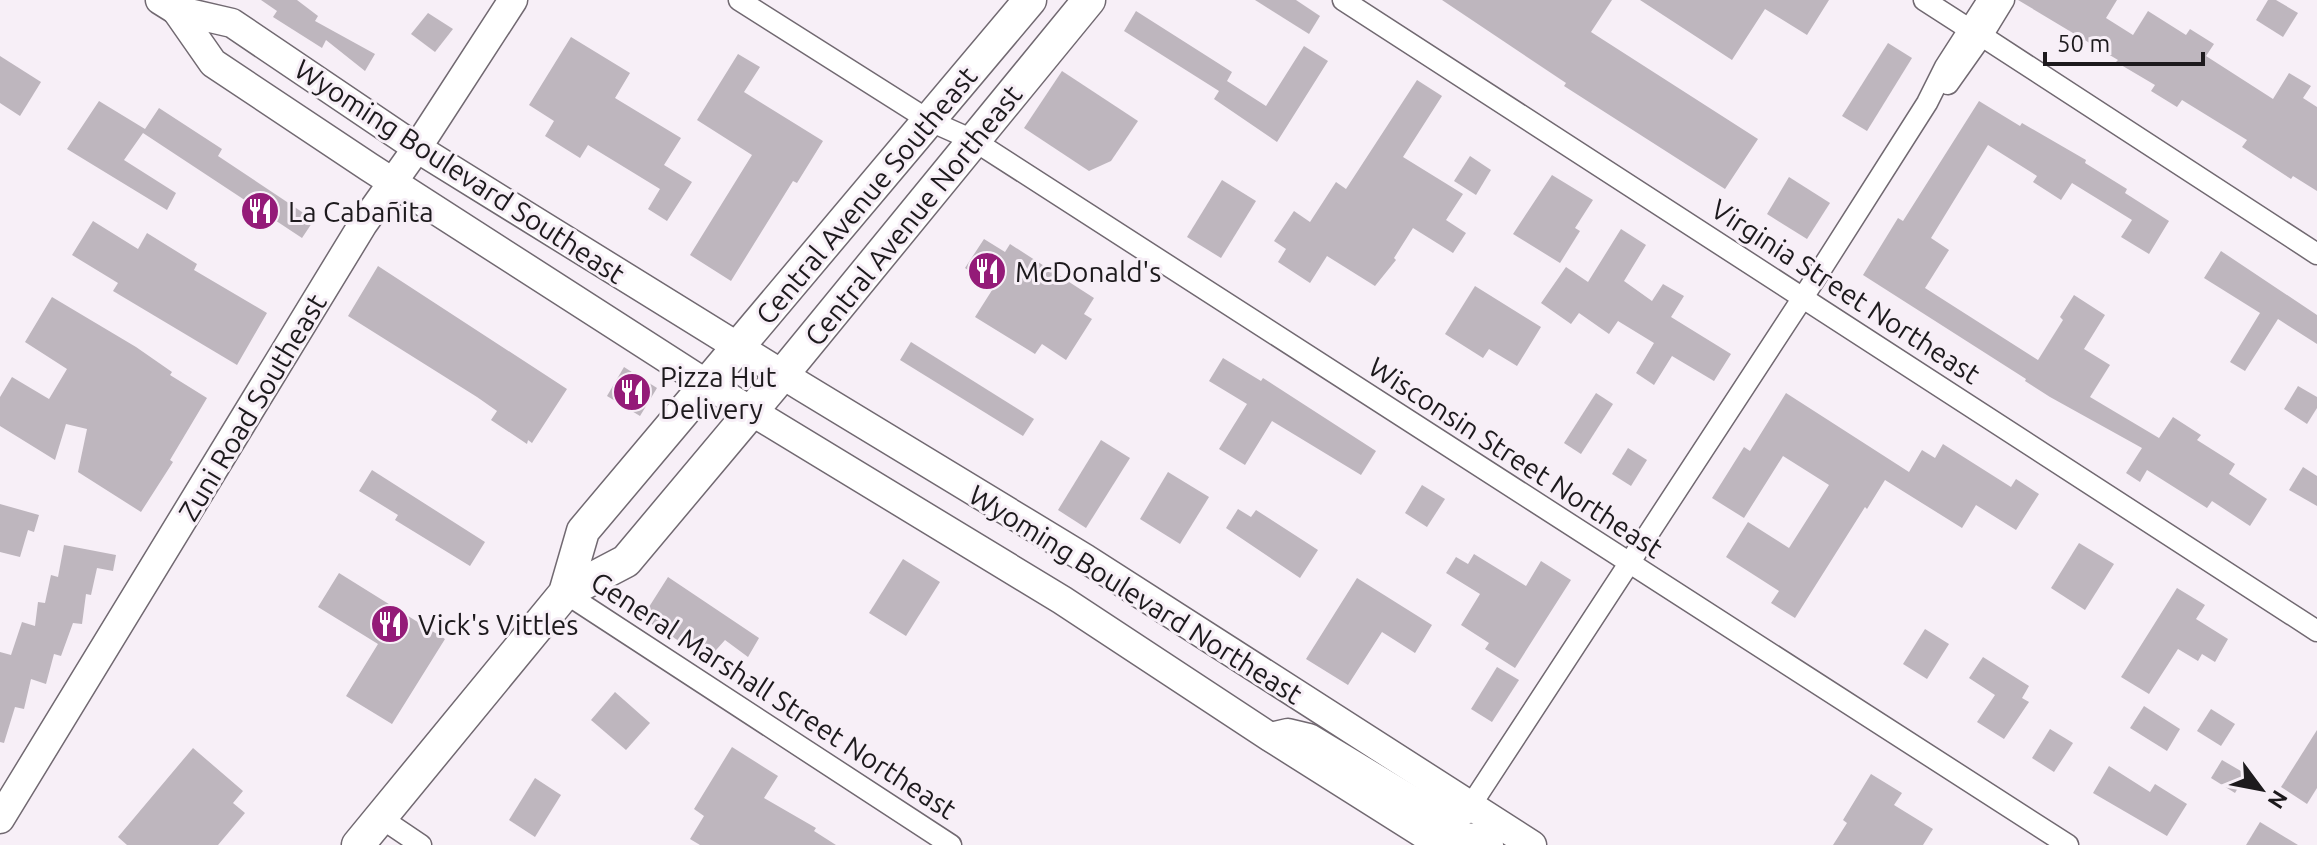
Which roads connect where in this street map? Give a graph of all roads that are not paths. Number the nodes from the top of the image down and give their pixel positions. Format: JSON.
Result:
{"nodes":[{"id":1,"x":513,"y":0,"type":"edge"},
{"id":2,"x":739,"y":0,"type":"edge"},
{"id":3,"x":1030,"y":0,"type":"edge"},
{"id":4,"x":1089,"y":0,"type":"edge"},
{"id":5,"x":1343,"y":0,"type":"edge"},
{"id":6,"x":1924,"y":0,"type":"edge"},
{"id":7,"x":1988,"y":0,"type":"edge"},
{"id":8,"x":2004,"y":0,"type":"edge"},
{"id":9,"x":168,"y":5,"type":"edge"},
{"id":10,"x":1975,"y":33,"type":"junction"},
{"id":11,"x":930,"y":121,"type":"junction"},
{"id":12,"x":973,"y":140,"type":"junction"},
{"id":13,"x":417,"y":148,"type":"junction"},
{"id":14,"x":393,"y":183,"type":"junction"},
{"id":15,"x":2317,"y":254,"type":"edge"},
{"id":16,"x":1803,"y":297,"type":"junction"},
{"id":17,"x":738,"y":346,"type":"junction"},
{"id":18,"x":782,"y":375,"type":"junction"},
{"id":19,"x":705,"y":383,"type":"junction"},
{"id":20,"x":752,"y":410,"type":"junction"},
{"id":21,"x":1628,"y":563,"type":"junction"},
{"id":22,"x":565,"y":593,"type":"junction"},
{"id":23,"x":2317,"y":631,"type":"edge"},
{"id":24,"x":1270,"y":737,"type":"junction"},
{"id":25,"x":1471,"y":805,"type":"junction"},
{"id":26,"x":381,"y":818,"type":"junction"},
{"id":27,"x":0,"y":819,"type":"edge"},
{"id":28,"x":358,"y":845,"type":"edge"},
{"id":29,"x":421,"y":845,"type":"edge"},
{"id":30,"x":951,"y":845,"type":"edge"},
{"id":31,"x":1441,"y":845,"type":"edge"},
{"id":32,"x":1450,"y":845,"type":"edge"},
{"id":33,"x":1489,"y":845,"type":"edge"},
{"id":34,"x":1532,"y":845,"type":"edge"},
{"id":35,"x":2068,"y":845,"type":"edge"}],
"edges":[{"from":1,"to":13,"type":"main road","name":"Zuni Road Southeast"},
{"from":2,"to":11,"type":"street","name":"Wisconsin Street Northeast"},
{"from":3,"to":11,"type":"main road","name":"Central Avenue Southeast"},
{"from":4,"to":12,"type":"main road","name":"Central Avenue Northeast"},
{"from":5,"to":16,"type":"street","name":"Virginia Street Northeast"},
{"from":6,"to":10,"type":"street"},
{"from":7,"to":10,"type":"street"},
{"from":8,"to":10,"type":"street"},
{"from":9,"to":13,"type":"main road","name":"Wyoming Boulevard Southeast"},
{"from":9,"to":14,"type":"main road","name":"Wyoming Boulevard Southeast"},
{"from":10,"to":15,"type":"street"},
{"from":10,"to":16,"type":"street"},
{"from":11,"to":12,"type":"street","name":"Wisconsin Street Northeast"},
{"from":11,"to":17,"type":"main road","name":"Central Avenue Southeast"},
{"from":12,"to":18,"type":"main road","name":"Central Avenue Northeast"},
{"from":12,"to":21,"type":"street","name":"Wisconsin Street Northeast"},
{"from":13,"to":14,"type":"main road","name":"Zuni Road Southeast"},
{"from":13,"to":17,"type":"main road","name":"Wyoming Boulevard Southeast"},
{"from":14,"to":19,"type":"main road","name":"Wyoming Boulevard Southeast"},
{"from":14,"to":27,"type":"main road","name":"Zuni Road Southeast"},
{"from":16,"to":21,"type":"street"},
{"from":16,"to":23,"type":"street","name":"Virginia Street Northeast"},
{"from":17,"to":18,"type":"main road","name":"Wyoming Boulevard Northeast"},
{"from":17,"to":19,"type":"main road","name":"Central Avenue Southeast"},
{"from":18,"to":20,"type":"main road","name":"Central Avenue Northeast"},
{"from":18,"to":25,"type":"main road","name":"Wyoming Boulevard Northeast"},
{"from":19,"to":20,"type":"main road","name":"Wyoming Boulevard Northeast"},
{"from":19,"to":22,"type":"main road","name":"Central Avenue Southeast"},
{"from":20,"to":22,"type":"main road","name":"Central Avenue Northeast"},
{"from":20,"to":24,"type":"main road","name":"Wyoming Boulevard Northeast"},
{"from":21,"to":25,"type":"street"},
{"from":21,"to":35,"type":"street","name":"Wisconsin Street Northeast"},
{"from":22,"to":26,"type":"main road","name":"Central Avenue Southeast"},
{"from":22,"to":30,"type":"street","name":"General Marshall Street Northeast"},
{"from":24,"to":25,"type":"main road"},
{"from":24,"to":31,"type":"main road","name":"Wyoming Boulevard Northeast"},
{"from":25,"to":34,"type":"main road","name":"Wyoming Boulevard Northeast"},
{"from":26,"to":28,"type":"main road","name":"Central Avenue Southeast"},
{"from":26,"to":29,"type":"street"},
{"from":32,"to":33,"type":"main road"}]}
